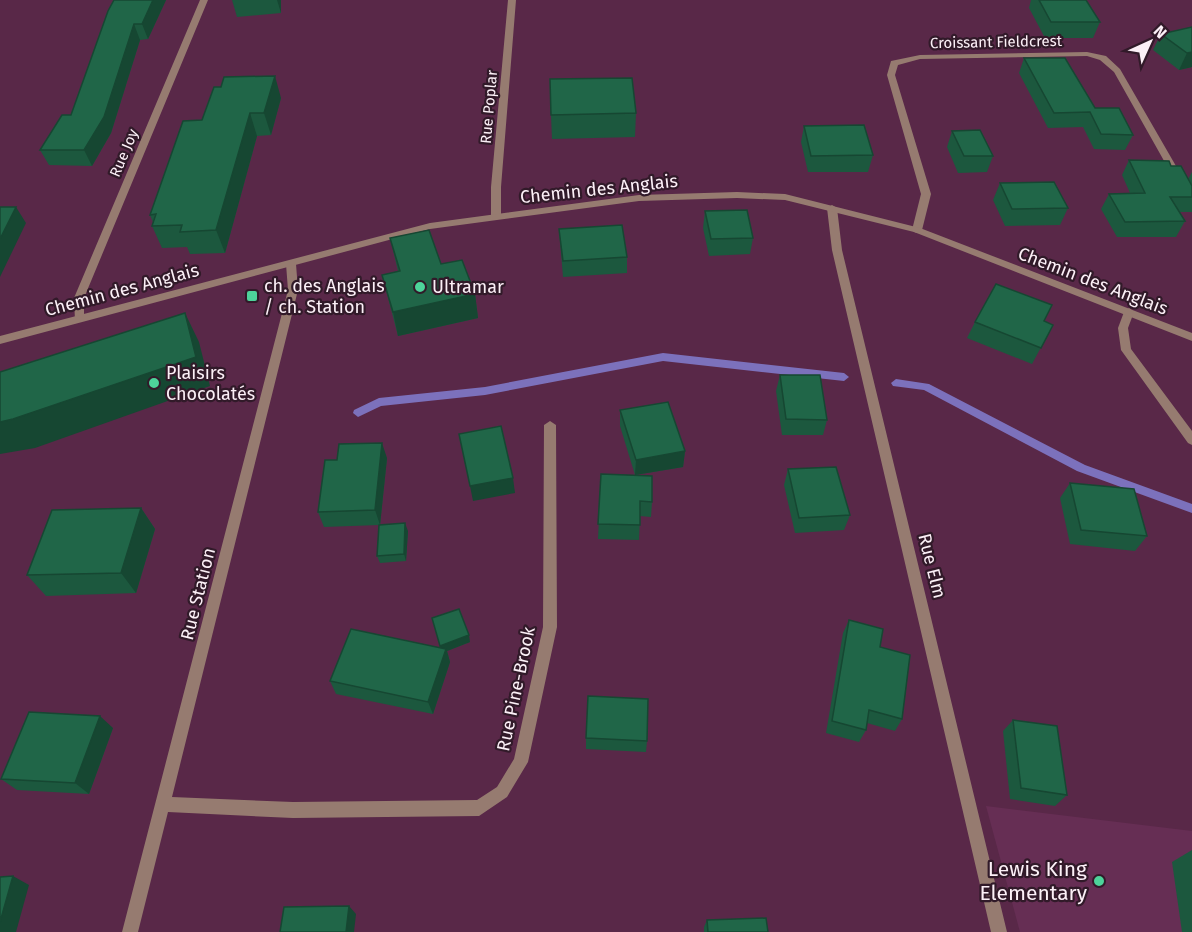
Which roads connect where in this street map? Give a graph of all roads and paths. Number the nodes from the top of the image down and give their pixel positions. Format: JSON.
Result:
{"nodes":[{"id":1,"x":204,"y":0,"type":"edge"},
{"id":2,"x":512,"y":0,"type":"edge"},
{"id":3,"x":1180,"y":183,"type":"edge"},
{"id":4,"x":832,"y":208,"type":"junction"},
{"id":5,"x":496,"y":216,"type":"junction"},
{"id":6,"x":917,"y":230,"type":"junction"},
{"id":7,"x":291,"y":264,"type":"junction"},
{"id":8,"x":1129,"y":312,"type":"junction"},
{"id":9,"x":79,"y":318,"type":"junction"},
{"id":10,"x":1192,"y":337,"type":"edge"},
{"id":11,"x":0,"y":339,"type":"edge"},
{"id":12,"x":550,"y":425,"type":"dead end"},
{"id":13,"x":1192,"y":440,"type":"edge"},
{"id":14,"x":163,"y":804,"type":"junction"},
{"id":15,"x":130,"y":932,"type":"edge"},
{"id":16,"x":999,"y":932,"type":"edge"}],
"edges":[{"from":1,"to":9,"type":"street","name":"Rue Joy"},
{"from":2,"to":5,"type":"street","name":"Rue Poplar"},
{"from":3,"to":6,"type":"street","name":"Croissant Fieldcrest"},
{"from":4,"to":5,"type":"street","name":"Chemin des Anglais"},
{"from":4,"to":6,"type":"street","name":"Chemin des Anglais"},
{"from":4,"to":16,"type":"street","name":"Rue Elm"},
{"from":5,"to":7,"type":"street","name":"Chemin des Anglais"},
{"from":6,"to":8,"type":"street","name":"Chemin des Anglais"},
{"from":7,"to":9,"type":"street","name":"Chemin des Anglais"},
{"from":7,"to":14,"type":"street","name":"Rue Station"},
{"from":8,"to":10,"type":"street","name":"Chemin des Anglais"},
{"from":8,"to":13,"type":"street"},
{"from":9,"to":11,"type":"street","name":"Chemin des Anglais"},
{"from":12,"to":14,"type":"street","name":"Rue Pine-Brook"},
{"from":14,"to":15,"type":"street","name":"Rue Station"}]}
